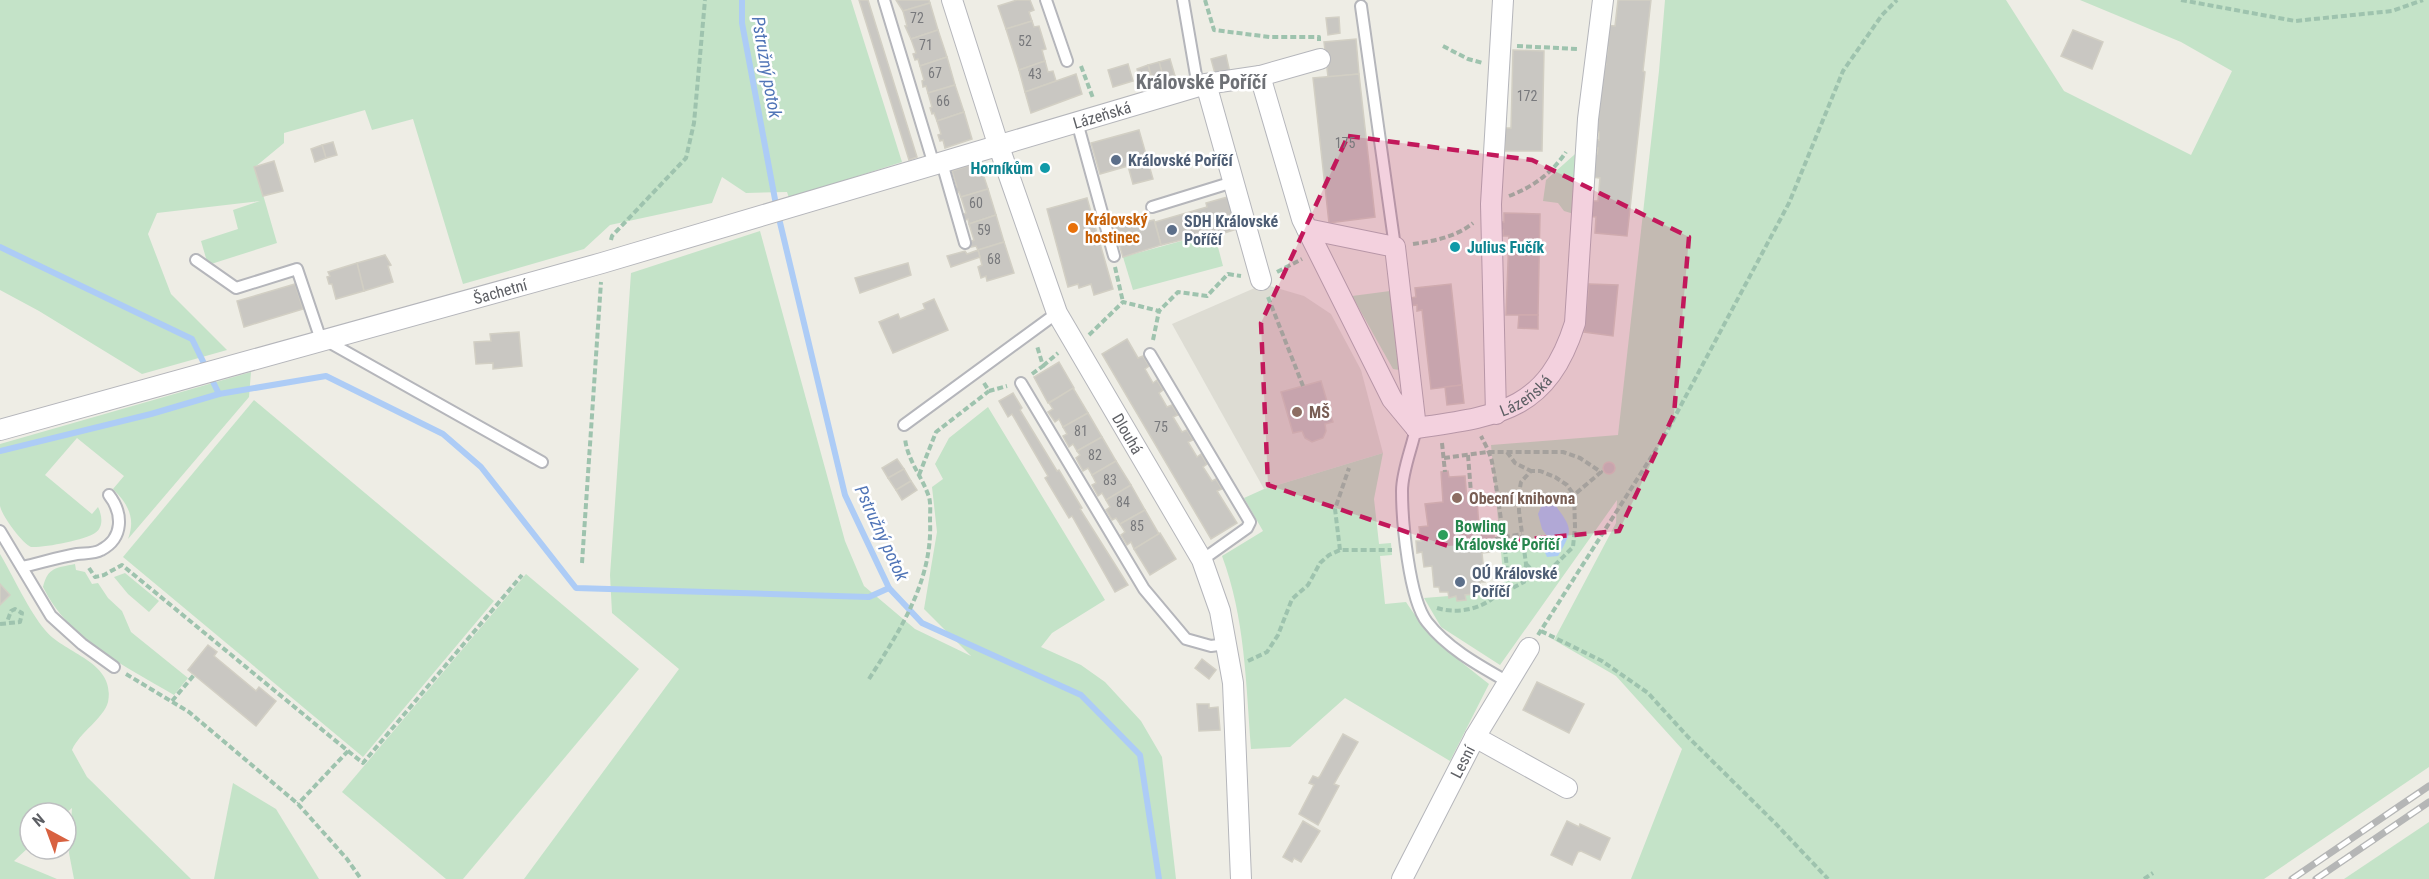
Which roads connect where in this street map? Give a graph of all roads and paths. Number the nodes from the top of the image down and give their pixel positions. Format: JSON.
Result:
{"nodes":[{"id":1,"x":705,"y":0,"type":"edge"},
{"id":2,"x":884,"y":0,"type":"edge"},
{"id":3,"x":952,"y":0,"type":"edge"},
{"id":4,"x":1046,"y":0,"type":"edge"},
{"id":5,"x":1183,"y":0,"type":"edge"},
{"id":6,"x":1205,"y":0,"type":"edge"},
{"id":7,"x":1503,"y":0,"type":"edge"},
{"id":8,"x":1603,"y":0,"type":"edge"},
{"id":9,"x":1897,"y":0,"type":"edge"},
{"id":10,"x":2181,"y":0,"type":"edge"},
{"id":11,"x":2423,"y":0,"type":"edge"},
{"id":12,"x":1365,"y":6,"type":"edge"},
{"id":13,"x":1502,"y":45,"type":"junction"},
{"id":14,"x":1443,"y":46,"type":"dead end"},
{"id":15,"x":1597,"y":49,"type":"junction"},
{"id":16,"x":1320,"y":58,"type":"joint"},
{"id":17,"x":1067,"y":61,"type":"joint"},
{"id":18,"x":1484,"y":63,"type":"dead end"},
{"id":19,"x":1260,"y":76,"type":"junction"},
{"id":20,"x":1202,"y":85,"type":"junction"},
{"id":21,"x":1100,"y":116,"type":"junction"},
{"id":22,"x":1077,"y":122,"type":"junction"},
{"id":23,"x":998,"y":144,"type":"junction"},
{"id":24,"x":938,"y":164,"type":"junction"},
{"id":25,"x":1233,"y":182,"type":"junction"},
{"id":26,"x":1152,"y":207,"type":"dead end"},
{"id":27,"x":1307,"y":228,"type":"junction"},
{"id":28,"x":964,"y":243,"type":"dead end"},
{"id":29,"x":1395,"y":247,"type":"junction"},
{"id":30,"x":1318,"y":252,"type":"junction"},
{"id":31,"x":1114,"y":255,"type":"joint"},
{"id":32,"x":196,"y":260,"type":"dead end"},
{"id":33,"x":602,"y":262,"type":"junction"},
{"id":34,"x":1261,"y":280,"type":"junction"},
{"id":35,"x":1123,"y":302,"type":"dead end"},
{"id":36,"x":1159,"y":311,"type":"dead end"},
{"id":37,"x":1057,"y":313,"type":"junction"},
{"id":38,"x":323,"y":340,"type":"junction"},
{"id":39,"x":1065,"y":348,"type":"dead end"},
{"id":40,"x":1150,"y":354,"type":"joint"},
{"id":41,"x":1043,"y":366,"type":"dead end"},
{"id":42,"x":1021,"y":383,"type":"dead end"},
{"id":43,"x":1303,"y":386,"type":"dead end"},
{"id":44,"x":989,"y":391,"type":"dead end"},
{"id":45,"x":1496,"y":414,"type":"junction"},
{"id":46,"x":1467,"y":419,"type":"junction"},
{"id":47,"x":1441,"y":424,"type":"junction"},
{"id":48,"x":904,"y":425,"type":"joint"},
{"id":49,"x":1416,"y":428,"type":"junction"},
{"id":50,"x":0,"y":429,"type":"edge"},
{"id":51,"x":1488,"y":452,"type":"junction"},
{"id":52,"x":1507,"y":452,"type":"junction"},
{"id":53,"x":1468,"y":455,"type":"junction"},
{"id":54,"x":1444,"y":458,"type":"junction"},
{"id":55,"x":542,"y":462,"type":"dead end"},
{"id":56,"x":1348,"y":468,"type":"dead end"},
{"id":57,"x":1531,"y":471,"type":"junction"},
{"id":58,"x":1445,"y":472,"type":"dead end"},
{"id":59,"x":918,"y":475,"type":"junction"},
{"id":60,"x":1471,"y":493,"type":"dead end"},
{"id":61,"x":109,"y":495,"type":"dead end"},
{"id":62,"x":1574,"y":495,"type":"junction"},
{"id":63,"x":0,"y":531,"type":"edge"},
{"id":64,"x":1522,"y":534,"type":"junction"},
{"id":65,"x":1502,"y":538,"type":"junction"},
{"id":66,"x":1495,"y":539,"type":"dead end"},
{"id":67,"x":1407,"y":548,"type":"junction"},
{"id":68,"x":1340,"y":550,"type":"junction"},
{"id":69,"x":1202,"y":560,"type":"junction"},
{"id":70,"x":582,"y":563,"type":"dead end"},
{"id":71,"x":1526,"y":564,"type":"junction"},
{"id":72,"x":22,"y":567,"type":"junction"},
{"id":73,"x":522,"y":575,"type":"dead end"},
{"id":74,"x":141,"y":580,"type":"dead end"},
{"id":75,"x":1413,"y":588,"type":"junction"},
{"id":76,"x":1497,"y":596,"type":"junction"},
{"id":77,"x":7,"y":622,"type":"junction"},
{"id":78,"x":0,"y":624,"type":"edge"},
{"id":79,"x":1541,"y":631,"type":"junction"},
{"id":80,"x":1226,"y":644,"type":"junction"},
{"id":81,"x":1529,"y":648,"type":"joint"},
{"id":82,"x":1240,"y":664,"type":"dead end"},
{"id":83,"x":114,"y":667,"type":"joint"},
{"id":84,"x":194,"y":675,"type":"dead end"},
{"id":85,"x":869,"y":679,"type":"dead end"},
{"id":86,"x":1508,"y":682,"type":"junction"},
{"id":87,"x":172,"y":701,"type":"junction"},
{"id":88,"x":1475,"y":736,"type":"junction"},
{"id":89,"x":348,"y":751,"type":"junction"},
{"id":90,"x":1567,"y":788,"type":"dead end"},
{"id":91,"x":298,"y":804,"type":"junction"},
{"id":92,"x":2153,"y":873,"type":"dead end"},
{"id":93,"x":361,"y":879,"type":"edge"},
{"id":94,"x":1240,"y":879,"type":"edge"},
{"id":95,"x":1402,"y":879,"type":"edge"},
{"id":96,"x":1828,"y":879,"type":"edge"},
{"id":97,"x":2144,"y":879,"type":"edge"}],
"edges":[{"from":1,"to":33,"type":"path"},
{"from":2,"to":24,"type":"lane"},
{"from":3,"to":23,"type":"street","name":"Dlouhá"},
{"from":4,"to":17,"type":"lane"},
{"from":5,"to":20,"type":"lane"},
{"from":6,"to":16,"type":"path"},
{"from":7,"to":13,"type":"street"},
{"from":8,"to":15,"type":"street","name":"Lázeňská"},
{"from":9,"to":79,"type":"path"},
{"from":10,"to":11,"type":"path"},
{"from":12,"to":29,"type":"lane"},
{"from":13,"to":15,"type":"path"},
{"from":13,"to":45,"type":"street"},
{"from":14,"to":18,"type":"path"},
{"from":15,"to":45,"type":"street","name":"Lázeňská"},
{"from":16,"to":19,"type":"street","name":"Lázeňská"},
{"from":17,"to":21,"type":"path"},
{"from":19,"to":20,"type":"street","name":"Lázeňská"},
{"from":19,"to":27,"type":"street"},
{"from":20,"to":21,"type":"street","name":"Lázeňská"},
{"from":20,"to":25,"type":"street"},
{"from":21,"to":22,"type":"street","name":"Lázeňská"},
{"from":22,"to":23,"type":"street","name":"Lázeňská"},
{"from":22,"to":31,"type":"lane"},
{"from":23,"to":24,"type":"street","name":"Šachetní"},
{"from":23,"to":37,"type":"street","name":"Dlouhá"},
{"from":24,"to":28,"type":"lane"},
{"from":24,"to":33,"type":"street","name":"Šachetní"},
{"from":25,"to":26,"type":"lane"},
{"from":25,"to":34,"type":"street"},
{"from":27,"to":29,"type":"street"},
{"from":27,"to":30,"type":"street"},
{"from":29,"to":49,"type":"street"},
{"from":30,"to":34,"type":"path"},
{"from":30,"to":49,"type":"street"},
{"from":31,"to":35,"type":"path"},
{"from":32,"to":38,"type":"lane"},
{"from":33,"to":38,"type":"street","name":"Šachetní"},
{"from":33,"to":70,"type":"path"},
{"from":34,"to":43,"type":"path"},
{"from":36,"to":40,"type":"path"},
{"from":37,"to":48,"type":"lane"},
{"from":37,"to":69,"type":"street","name":"Dlouhá"},
{"from":38,"to":50,"type":"street","name":"Šachetní"},
{"from":38,"to":55,"type":"lane"},
{"from":39,"to":41,"type":"path"},
{"from":40,"to":69,"type":"lane"},
{"from":42,"to":80,"type":"lane"},
{"from":44,"to":59,"type":"path"},
{"from":45,"to":46,"type":"street","name":"Lázeňská"},
{"from":46,"to":47,"type":"street","name":"Lázeňská"},
{"from":46,"to":51,"type":"path"},
{"from":47,"to":49,"type":"street","name":"Lázeňská"},
{"from":47,"to":54,"type":"path"},
{"from":48,"to":59,"type":"path"},
{"from":49,"to":67,"type":"lane"},
{"from":51,"to":52,"type":"path"},
{"from":51,"to":53,"type":"path"},
{"from":51,"to":65,"type":"path"},
{"from":52,"to":57,"type":"path"},
{"from":52,"to":62,"type":"path"},
{"from":53,"to":54,"type":"path"},
{"from":53,"to":60,"type":"path"},
{"from":54,"to":58,"type":"path"},
{"from":56,"to":68,"type":"path"},
{"from":57,"to":62,"type":"path"},
{"from":57,"to":64,"type":"path"},
{"from":59,"to":85,"type":"path"},
{"from":61,"to":72,"type":"lane"},
{"from":62,"to":71,"type":"path"},
{"from":63,"to":72,"type":"lane"},
{"from":64,"to":65,"type":"path"},
{"from":64,"to":71,"type":"path"},
{"from":65,"to":66,"type":"path"},
{"from":65,"to":76,"type":"path"},
{"from":67,"to":68,"type":"path"},
{"from":67,"to":75,"type":"lane"},
{"from":68,"to":82,"type":"path"},
{"from":69,"to":80,"type":"street","name":"Dlouhá"},
{"from":71,"to":76,"type":"path"},
{"from":72,"to":83,"type":"lane"},
{"from":73,"to":89,"type":"path"},
{"from":74,"to":89,"type":"path"},
{"from":75,"to":76,"type":"path"},
{"from":75,"to":86,"type":"lane"},
{"from":77,"to":77,"type":"path"},
{"from":77,"to":78,"type":"path"},
{"from":79,"to":81,"type":"path"},
{"from":79,"to":96,"type":"path"},
{"from":80,"to":94,"type":"street","name":"Dlouhá"},
{"from":81,"to":86,"type":"street","name":"Lesní"},
{"from":83,"to":87,"type":"path"},
{"from":84,"to":87,"type":"path"},
{"from":86,"to":88,"type":"street","name":"Lesní"},
{"from":87,"to":91,"type":"path"},
{"from":88,"to":90,"type":"street"},
{"from":88,"to":95,"type":"street","name":"Lesní"},
{"from":89,"to":91,"type":"path"},
{"from":91,"to":93,"type":"path"},
{"from":92,"to":97,"type":"path"}]}
